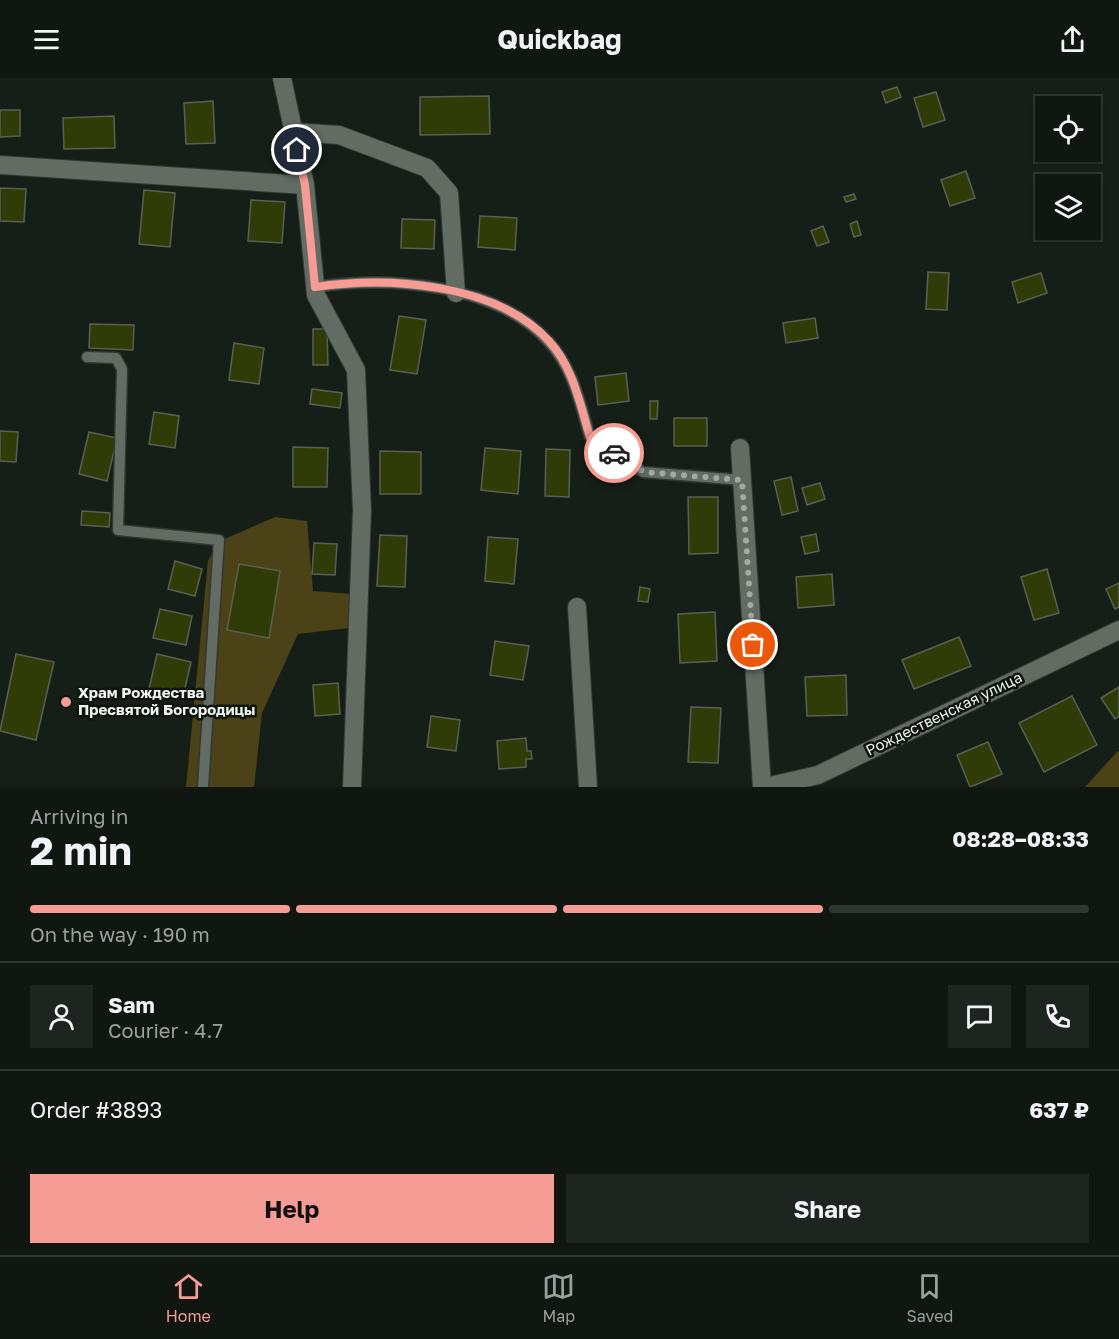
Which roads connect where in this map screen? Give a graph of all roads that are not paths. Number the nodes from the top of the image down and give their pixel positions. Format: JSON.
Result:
{"nodes":[{"id":1,"x":282,"y":78,"type":"edge"},
{"id":2,"x":294,"y":132,"type":"junction"},
{"id":3,"x":0,"y":165,"type":"edge"},
{"id":4,"x":305,"y":185,"type":"junction"},
{"id":5,"x":315,"y":287,"type":"junction"},
{"id":6,"x":456,"y":293,"type":"junction"},
{"id":7,"x":87,"y":357,"type":"dead end"},
{"id":8,"x":740,"y":448,"type":"dead end"},
{"id":9,"x":742,"y":480,"type":"junction"},
{"id":10,"x":577,"y":607,"type":"dead end"},
{"id":11,"x":1119,"y":630,"type":"edge"},
{"id":12,"x":816,"y":781,"type":"edge"},
{"id":13,"x":203,"y":787,"type":"edge"},
{"id":14,"x":352,"y":787,"type":"edge"},
{"id":15,"x":588,"y":787,"type":"edge"},
{"id":16,"x":763,"y":787,"type":"edge"}],
"edges":[{"from":1,"to":2,"type":"street"},
{"from":2,"to":4,"type":"street"},
{"from":2,"to":6,"type":"street"},
{"from":3,"to":4,"type":"street"},
{"from":4,"to":5,"type":"street"},
{"from":5,"to":6,"type":"lane"},
{"from":5,"to":14,"type":"street"},
{"from":6,"to":9,"type":"lane"},
{"from":7,"to":13,"type":"lane"},
{"from":8,"to":9,"type":"street"},
{"from":9,"to":16,"type":"street"},
{"from":10,"to":15,"type":"street"},
{"from":11,"to":12,"type":"street","name":"Рождественская улица"},
{"from":12,"to":16,"type":"street","name":"Рождественская улица"}]}
